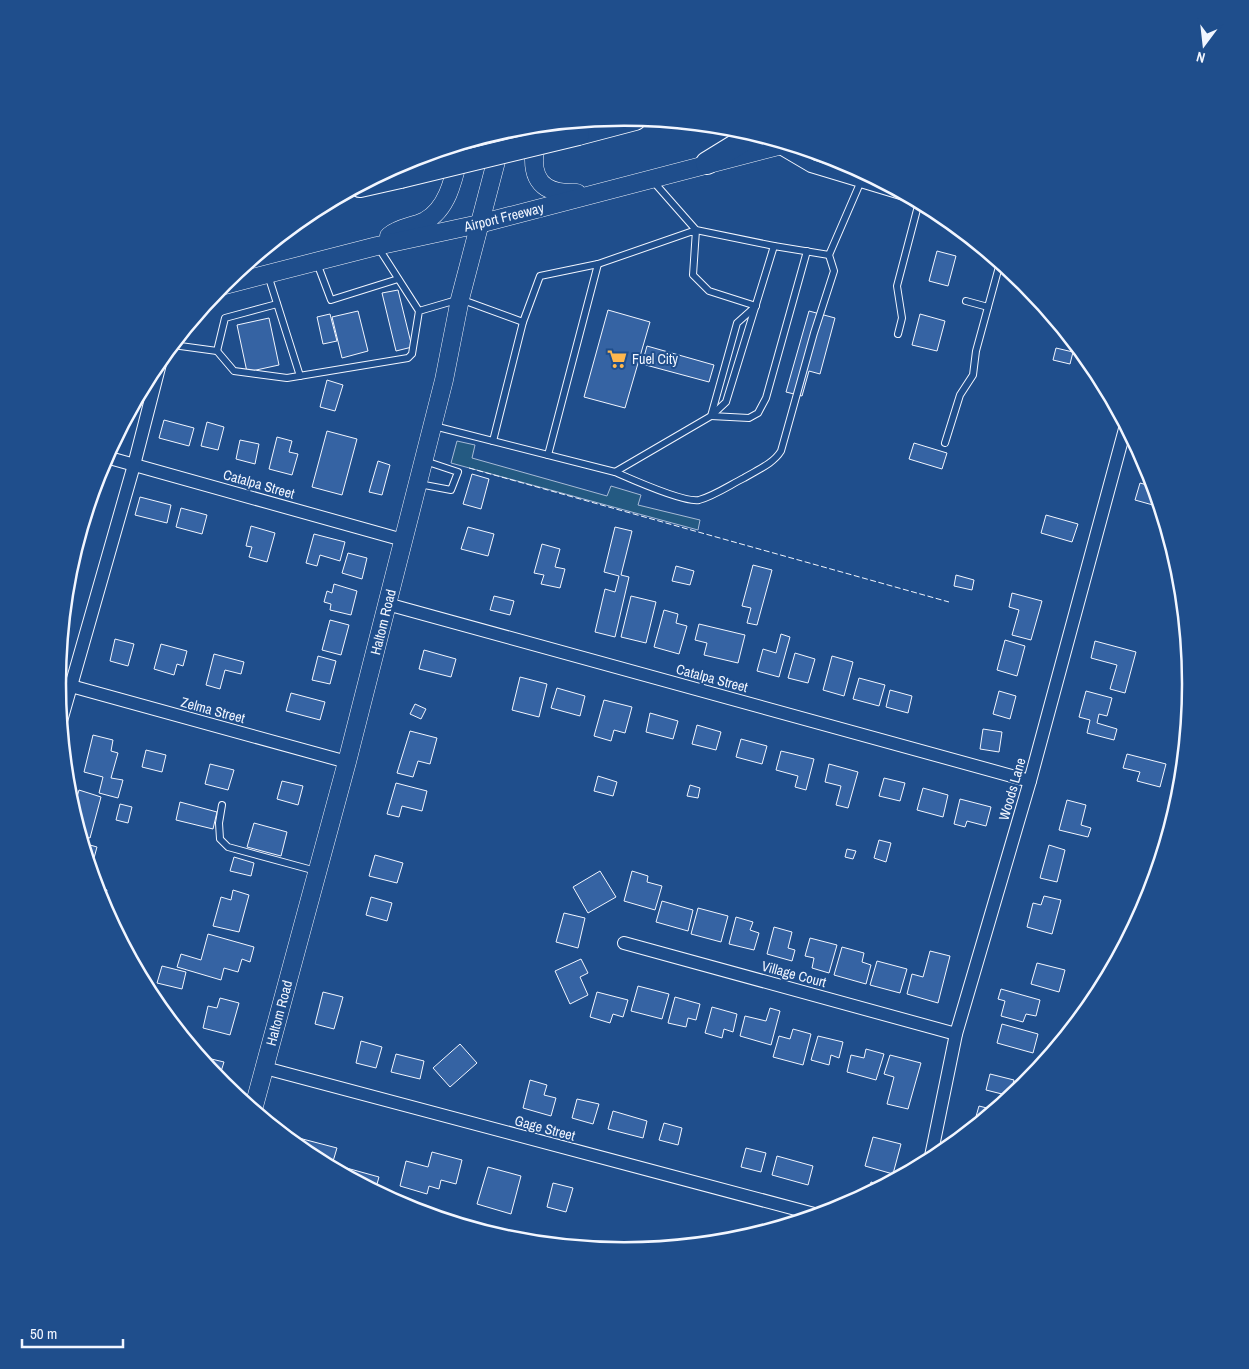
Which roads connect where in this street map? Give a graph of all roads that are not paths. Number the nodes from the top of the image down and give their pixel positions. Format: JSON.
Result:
{"nodes":[{"id":1,"x":605,"y":127,"type":"edge"},
{"id":2,"x":541,"y":133,"type":"edge"},
{"id":3,"x":502,"y":140,"type":"edge"},
{"id":4,"x":745,"y":140,"type":"edge"},
{"id":5,"x":775,"y":147,"type":"edge"},
{"id":6,"x":460,"y":151,"type":"edge"},
{"id":7,"x":792,"y":152,"type":"edge"},
{"id":8,"x":707,"y":164,"type":"junction"},
{"id":9,"x":650,"y":178,"type":"junction"},
{"id":10,"x":387,"y":180,"type":"edge"},
{"id":11,"x":861,"y":181,"type":"junction"},
{"id":12,"x":871,"y":184,"type":"edge"},
{"id":13,"x":598,"y":192,"type":"junction"},
{"id":14,"x":917,"y":209,"type":"edge"},
{"id":15,"x":479,"y":224,"type":"junction"},
{"id":16,"x":696,"y":230,"type":"junction"},
{"id":17,"x":378,"y":246,"type":"junction"},
{"id":18,"x":774,"y":246,"type":"junction"},
{"id":19,"x":807,"y":251,"type":"junction"},
{"id":20,"x":829,"y":254,"type":"junction"},
{"id":21,"x":316,"y":262,"type":"junction"},
{"id":22,"x":598,"y":264,"type":"junction"},
{"id":23,"x":998,"y":270,"type":"edge"},
{"id":24,"x":267,"y":274,"type":"junction"},
{"id":25,"x":398,"y":279,"type":"junction"},
{"id":26,"x":239,"y":282,"type":"edge"},
{"id":27,"x":460,"y":299,"type":"junction"},
{"id":28,"x":966,"y":301,"type":"dead end"},
{"id":29,"x":277,"y":304,"type":"junction"},
{"id":30,"x":756,"y":306,"type":"junction"},
{"id":31,"x":988,"y":307,"type":"junction"},
{"id":32,"x":419,"y":312,"type":"junction"},
{"id":33,"x":523,"y":322,"type":"junction"},
{"id":34,"x":898,"y":334,"type":"dead end"},
{"id":35,"x":181,"y":346,"type":"edge"},
{"id":36,"x":217,"y":352,"type":"junction"},
{"id":37,"x":300,"y":376,"type":"junction"},
{"id":38,"x":155,"y":381,"type":"edge"},
{"id":39,"x":711,"y":416,"type":"junction"},
{"id":40,"x":433,"y":426,"type":"junction"},
{"id":41,"x":1123,"y":435,"type":"edge"},
{"id":42,"x":493,"y":441,"type":"junction"},
{"id":43,"x":945,"y":443,"type":"dead end"},
{"id":44,"x":548,"y":455,"type":"junction"},
{"id":45,"x":114,"y":459,"type":"edge"},
{"id":46,"x":424,"y":461,"type":"junction"},
{"id":47,"x":134,"y":464,"type":"junction"},
{"id":48,"x":614,"y":472,"type":"junction"},
{"id":49,"x":418,"y":483,"type":"junction"},
{"id":50,"x":403,"y":540,"type":"junction"},
{"id":51,"x":387,"y":604,"type":"junction"},
{"id":52,"x":71,"y":686,"type":"junction"},
{"id":53,"x":66,"y":702,"type":"edge"},
{"id":54,"x":347,"y":762,"type":"junction"},
{"id":55,"x":1030,"y":781,"type":"junction"},
{"id":56,"x":222,"y":805,"type":"dead end"},
{"id":57,"x":318,"y":872,"type":"junction"},
{"id":58,"x":624,"y":943,"type":"dead end"},
{"id":59,"x":956,"y":1034,"type":"junction"},
{"id":60,"x":265,"y":1068,"type":"junction"},
{"id":61,"x":255,"y":1103,"type":"edge"},
{"id":62,"x":932,"y":1151,"type":"edge"},
{"id":63,"x":807,"y":1212,"type":"edge"}],
"edges":[{"from":1,"to":10,"type":"highway","bridge":true},
{"from":2,"to":13,"type":"main road"},
{"from":3,"to":15,"type":"main road","name":"Haltom Road"},
{"from":4,"to":8,"type":"highway"},
{"from":5,"to":8,"type":"main road","name":"Airport Freeway"},
{"from":6,"to":17,"type":"main road"},
{"from":7,"to":11,"type":"street"},
{"from":8,"to":9,"type":"main road","name":"Airport Freeway"},
{"from":9,"to":13,"type":"main road","name":"Airport Freeway"},
{"from":9,"to":16,"type":"lane"},
{"from":11,"to":12,"type":"street"},
{"from":11,"to":20,"type":"lane"},
{"from":13,"to":15,"type":"main road","name":"Airport Freeway"},
{"from":14,"to":34,"type":"lane"},
{"from":15,"to":17,"type":"main road","name":"Airport Freeway"},
{"from":15,"to":27,"type":"main road","name":"Haltom Road"},
{"from":16,"to":18,"type":"lane"},
{"from":16,"to":22,"type":"lane"},
{"from":16,"to":30,"type":"lane"},
{"from":17,"to":21,"type":"main road","name":"Airport Freeway"},
{"from":17,"to":25,"type":"lane"},
{"from":18,"to":19,"type":"lane"},
{"from":18,"to":30,"type":"lane"},
{"from":19,"to":20,"type":"lane"},
{"from":19,"to":39,"type":"lane"},
{"from":20,"to":48,"type":"lane"},
{"from":21,"to":24,"type":"main road","name":"Airport Freeway"},
{"from":21,"to":25,"type":"lane"},
{"from":22,"to":33,"type":"lane"},
{"from":22,"to":44,"type":"lane"},
{"from":23,"to":31,"type":"lane"},
{"from":24,"to":26,"type":"main road","name":"Airport Freeway"},
{"from":24,"to":29,"type":"lane"},
{"from":25,"to":32,"type":"lane"},
{"from":27,"to":32,"type":"lane"},
{"from":27,"to":33,"type":"lane"},
{"from":27,"to":40,"type":"main road","name":"Haltom Road"},
{"from":28,"to":31,"type":"lane"},
{"from":29,"to":36,"type":"lane"},
{"from":29,"to":37,"type":"lane"},
{"from":30,"to":39,"type":"lane"},
{"from":30,"to":39,"type":"lane"},
{"from":31,"to":43,"type":"lane"},
{"from":32,"to":37,"type":"lane"},
{"from":33,"to":42,"type":"lane"},
{"from":35,"to":36,"type":"lane"},
{"from":36,"to":37,"type":"lane"},
{"from":38,"to":47,"type":"street"},
{"from":39,"to":48,"type":"lane"},
{"from":40,"to":42,"type":"lane"},
{"from":40,"to":46,"type":"main road","name":"Haltom Road"},
{"from":41,"to":55,"type":"street","name":"Woods Lane"},
{"from":42,"to":44,"type":"lane"},
{"from":44,"to":48,"type":"lane"},
{"from":45,"to":47,"type":"street","name":"Catalpa Street"},
{"from":46,"to":49,"type":"main road","name":"Haltom Road"},
{"from":46,"to":49,"type":"lane"},
{"from":47,"to":50,"type":"street","name":"Catalpa Street"},
{"from":47,"to":52,"type":"street"},
{"from":49,"to":50,"type":"main road","name":"Haltom Road"},
{"from":50,"to":51,"type":"main road","name":"Haltom Road"},
{"from":51,"to":54,"type":"main road","name":"Haltom Road"},
{"from":51,"to":55,"type":"street","name":"Catalpa Street"},
{"from":52,"to":53,"type":"street"},
{"from":52,"to":54,"type":"street","name":"Zelma Street"},
{"from":54,"to":57,"type":"main road","name":"Haltom Road"},
{"from":55,"to":59,"type":"street","name":"Woods Lane"},
{"from":56,"to":57,"type":"lane"},
{"from":57,"to":60,"type":"main road","name":"Haltom Road"},
{"from":58,"to":59,"type":"street","name":"Village Court"},
{"from":59,"to":62,"type":"street","name":"Woods Lane"},
{"from":60,"to":61,"type":"main road","name":"Haltom Road"},
{"from":60,"to":63,"type":"street","name":"Gage Street"}]}
